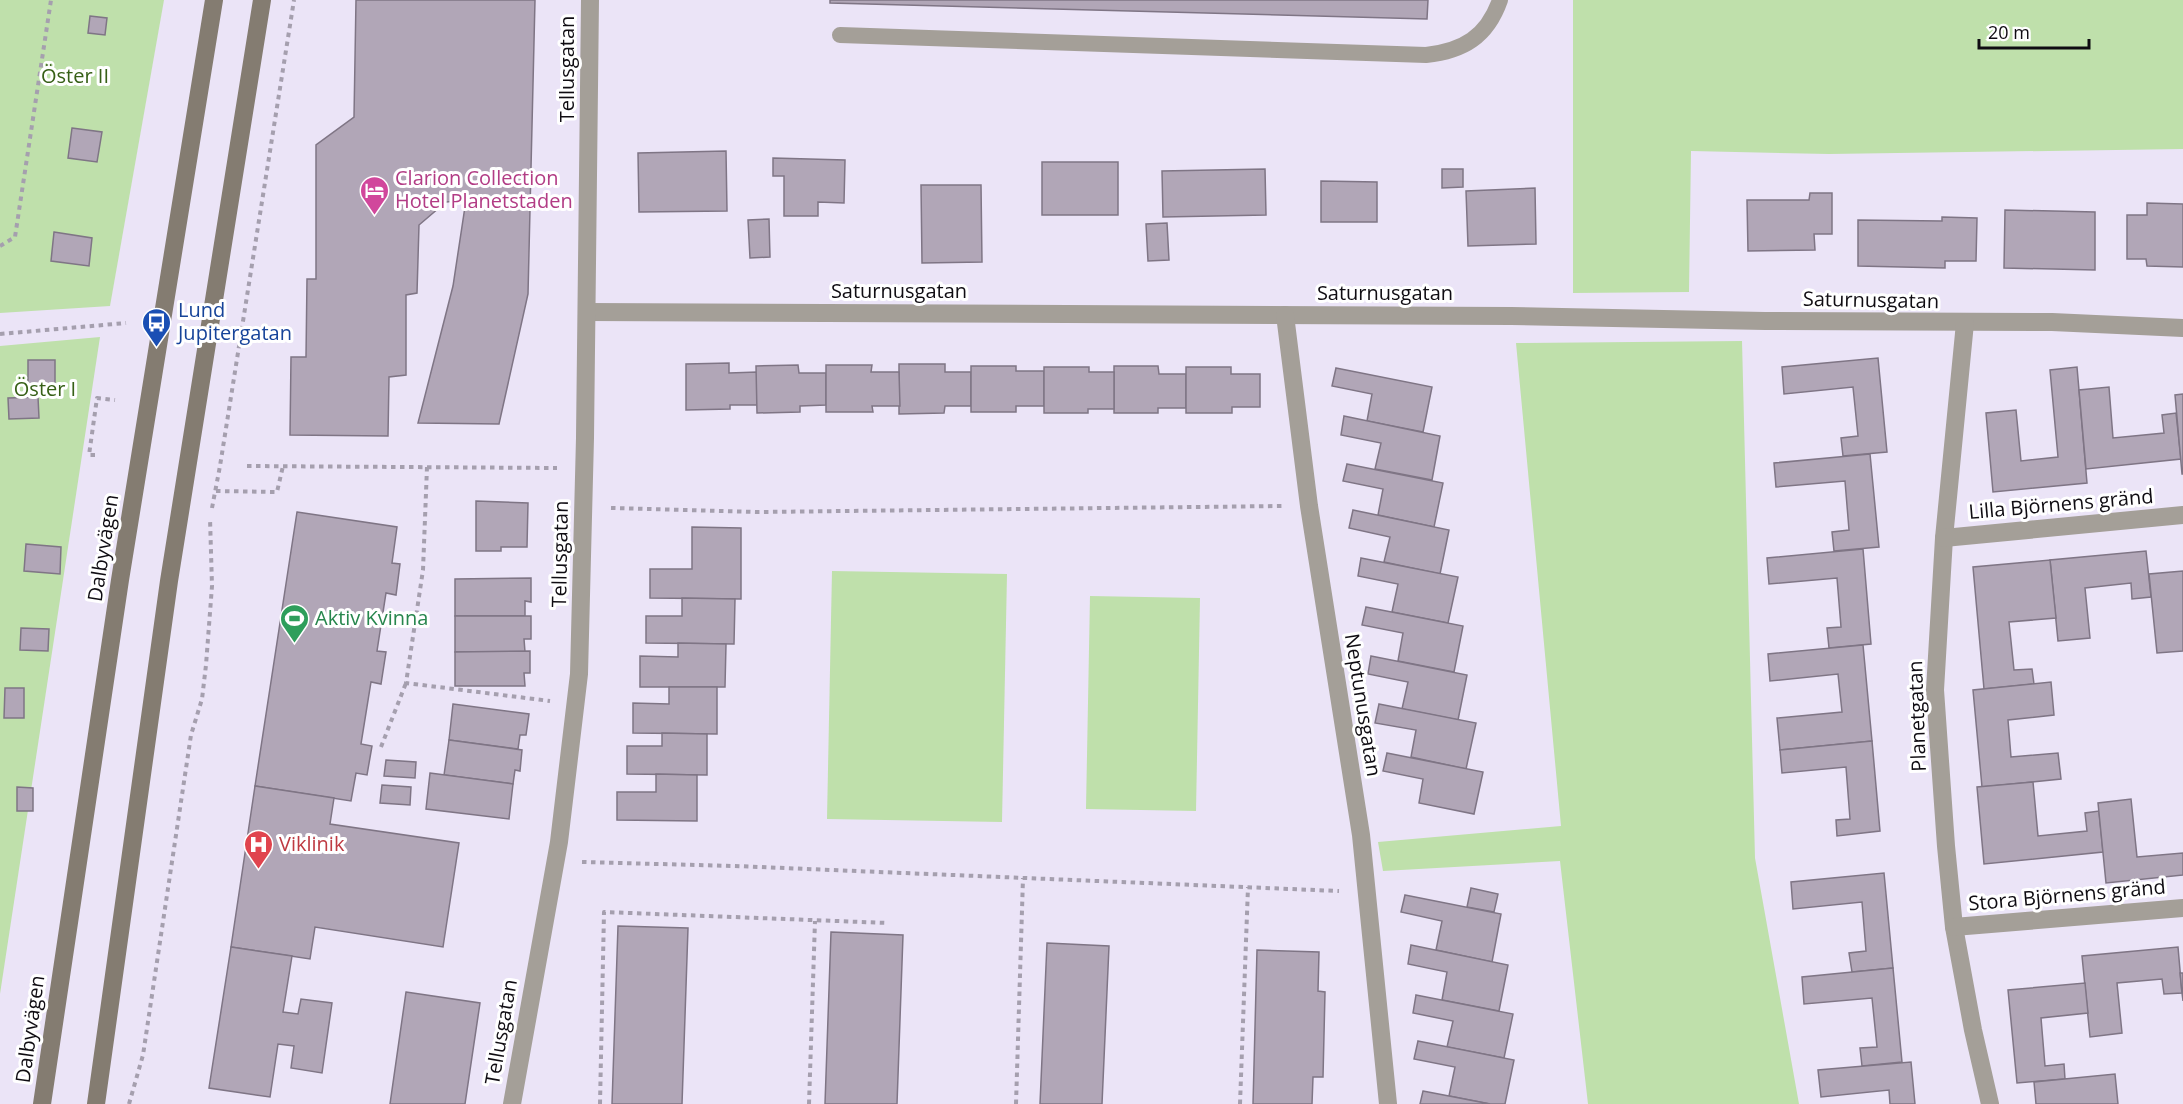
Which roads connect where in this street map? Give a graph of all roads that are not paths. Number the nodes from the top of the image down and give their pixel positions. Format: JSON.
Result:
{"nodes":[{"id":1,"x":214,"y":0,"type":"edge"},
{"id":2,"x":262,"y":0,"type":"edge"},
{"id":3,"x":590,"y":0,"type":"edge"},
{"id":4,"x":1500,"y":0,"type":"edge"},
{"id":5,"x":840,"y":35,"type":"dead end"},
{"id":6,"x":587,"y":312,"type":"junction"},
{"id":7,"x":1285,"y":315,"type":"junction"},
{"id":8,"x":1965,"y":323,"type":"junction"},
{"id":9,"x":2183,"y":328,"type":"edge"},
{"id":10,"x":2183,"y":515,"type":"edge"},
{"id":11,"x":1944,"y":538,"type":"junction"},
{"id":12,"x":2183,"y":908,"type":"edge"},
{"id":13,"x":1954,"y":927,"type":"junction"},
{"id":14,"x":42,"y":1104,"type":"edge"},
{"id":15,"x":96,"y":1104,"type":"edge"},
{"id":16,"x":512,"y":1104,"type":"edge"},
{"id":17,"x":1388,"y":1104,"type":"edge"},
{"id":18,"x":1990,"y":1104,"type":"edge"}],
"edges":[{"from":1,"to":14,"type":"main road","name":"Dalbyvägen"},
{"from":2,"to":15,"type":"main road"},
{"from":3,"to":6,"type":"street","name":"Tellusgatan"},
{"from":4,"to":5,"type":"lane"},
{"from":6,"to":7,"type":"street","name":"Saturnusgatan"},
{"from":6,"to":16,"type":"street","name":"Tellusgatan"},
{"from":7,"to":8,"type":"street","name":"Saturnusgatan"},
{"from":7,"to":17,"type":"street","name":"Neptunusgatan"},
{"from":8,"to":9,"type":"street","name":"Saturnusgatan"},
{"from":8,"to":11,"type":"street","name":"Planetgatan"},
{"from":10,"to":11,"type":"street","name":"Lilla Björnens gränd"},
{"from":11,"to":13,"type":"street","name":"Planetgatan"},
{"from":12,"to":13,"type":"street","name":"Stora Björnens gränd"},
{"from":13,"to":18,"type":"street","name":"Planetgatan"}]}
